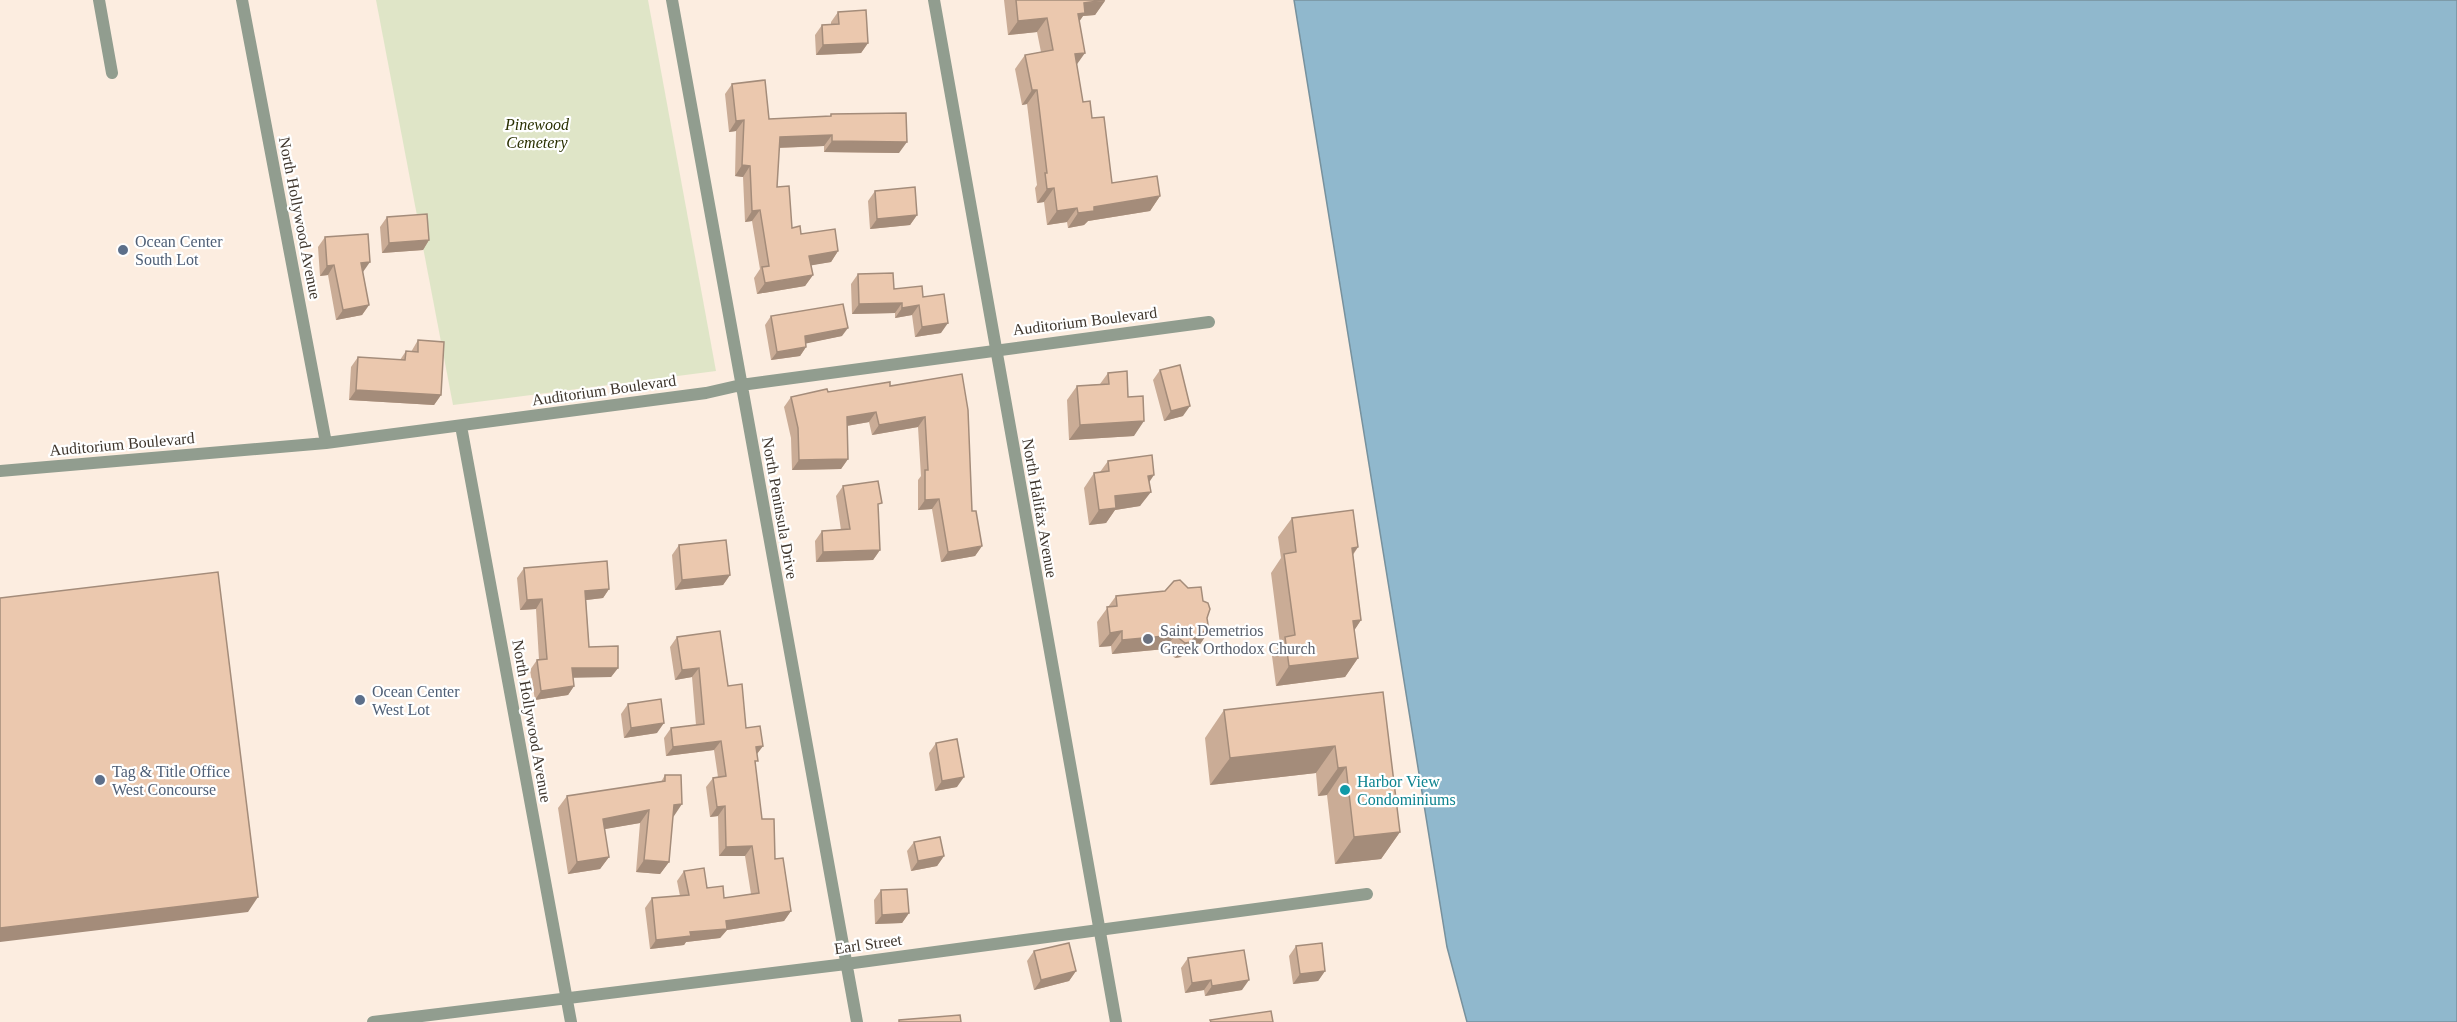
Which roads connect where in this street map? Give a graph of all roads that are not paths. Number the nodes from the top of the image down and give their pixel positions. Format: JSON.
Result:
{"nodes":[{"id":1,"x":99,"y":0,"type":"edge"},
{"id":2,"x":242,"y":0,"type":"edge"},
{"id":3,"x":672,"y":0,"type":"edge"},
{"id":4,"x":934,"y":0,"type":"edge"},
{"id":5,"x":112,"y":73,"type":"dead end"},
{"id":6,"x":1209,"y":322,"type":"dead end"},
{"id":7,"x":994,"y":350,"type":"junction"},
{"id":8,"x":741,"y":385,"type":"junction"},
{"id":9,"x":461,"y":426,"type":"junction"},
{"id":10,"x":326,"y":443,"type":"junction"},
{"id":11,"x":0,"y":471,"type":"edge"},
{"id":12,"x":1366,"y":894,"type":"dead end"},
{"id":13,"x":1098,"y":930,"type":"junction"},
{"id":14,"x":846,"y":964,"type":"junction"},
{"id":15,"x":566,"y":997,"type":"junction"},
{"id":16,"x":373,"y":1022,"type":"edge"},
{"id":17,"x":571,"y":1022,"type":"edge"},
{"id":18,"x":856,"y":1022,"type":"edge"},
{"id":19,"x":1116,"y":1022,"type":"edge"}],
"edges":[{"from":1,"to":5,"type":"street"},
{"from":2,"to":10,"type":"street","name":"North Hollywood Avenue"},
{"from":3,"to":8,"type":"street","name":"North Peninsula Drive"},
{"from":4,"to":7,"type":"street","name":"North Halifax Avenue"},
{"from":6,"to":7,"type":"street","name":"Auditorium Boulevard"},
{"from":7,"to":8,"type":"street","name":"Auditorium Boulevard"},
{"from":7,"to":13,"type":"street","name":"North Halifax Avenue"},
{"from":8,"to":9,"type":"street","name":"Auditorium Boulevard"},
{"from":8,"to":14,"type":"street","name":"North Peninsula Drive"},
{"from":9,"to":10,"type":"street","name":"Auditorium Boulevard"},
{"from":9,"to":15,"type":"street","name":"North Hollywood Avenue"},
{"from":10,"to":11,"type":"street","name":"Auditorium Boulevard"},
{"from":12,"to":13,"type":"street","name":"Earl Street"},
{"from":13,"to":14,"type":"street","name":"Earl Street"},
{"from":13,"to":19,"type":"street","name":"North Halifax Avenue"},
{"from":14,"to":15,"type":"street","name":"Earl Street"},
{"from":14,"to":18,"type":"street","name":"North Peninsula Drive"},
{"from":15,"to":16,"type":"street","name":"Earl Street"},
{"from":15,"to":17,"type":"street","name":"North Hollywood Avenue"}]}
